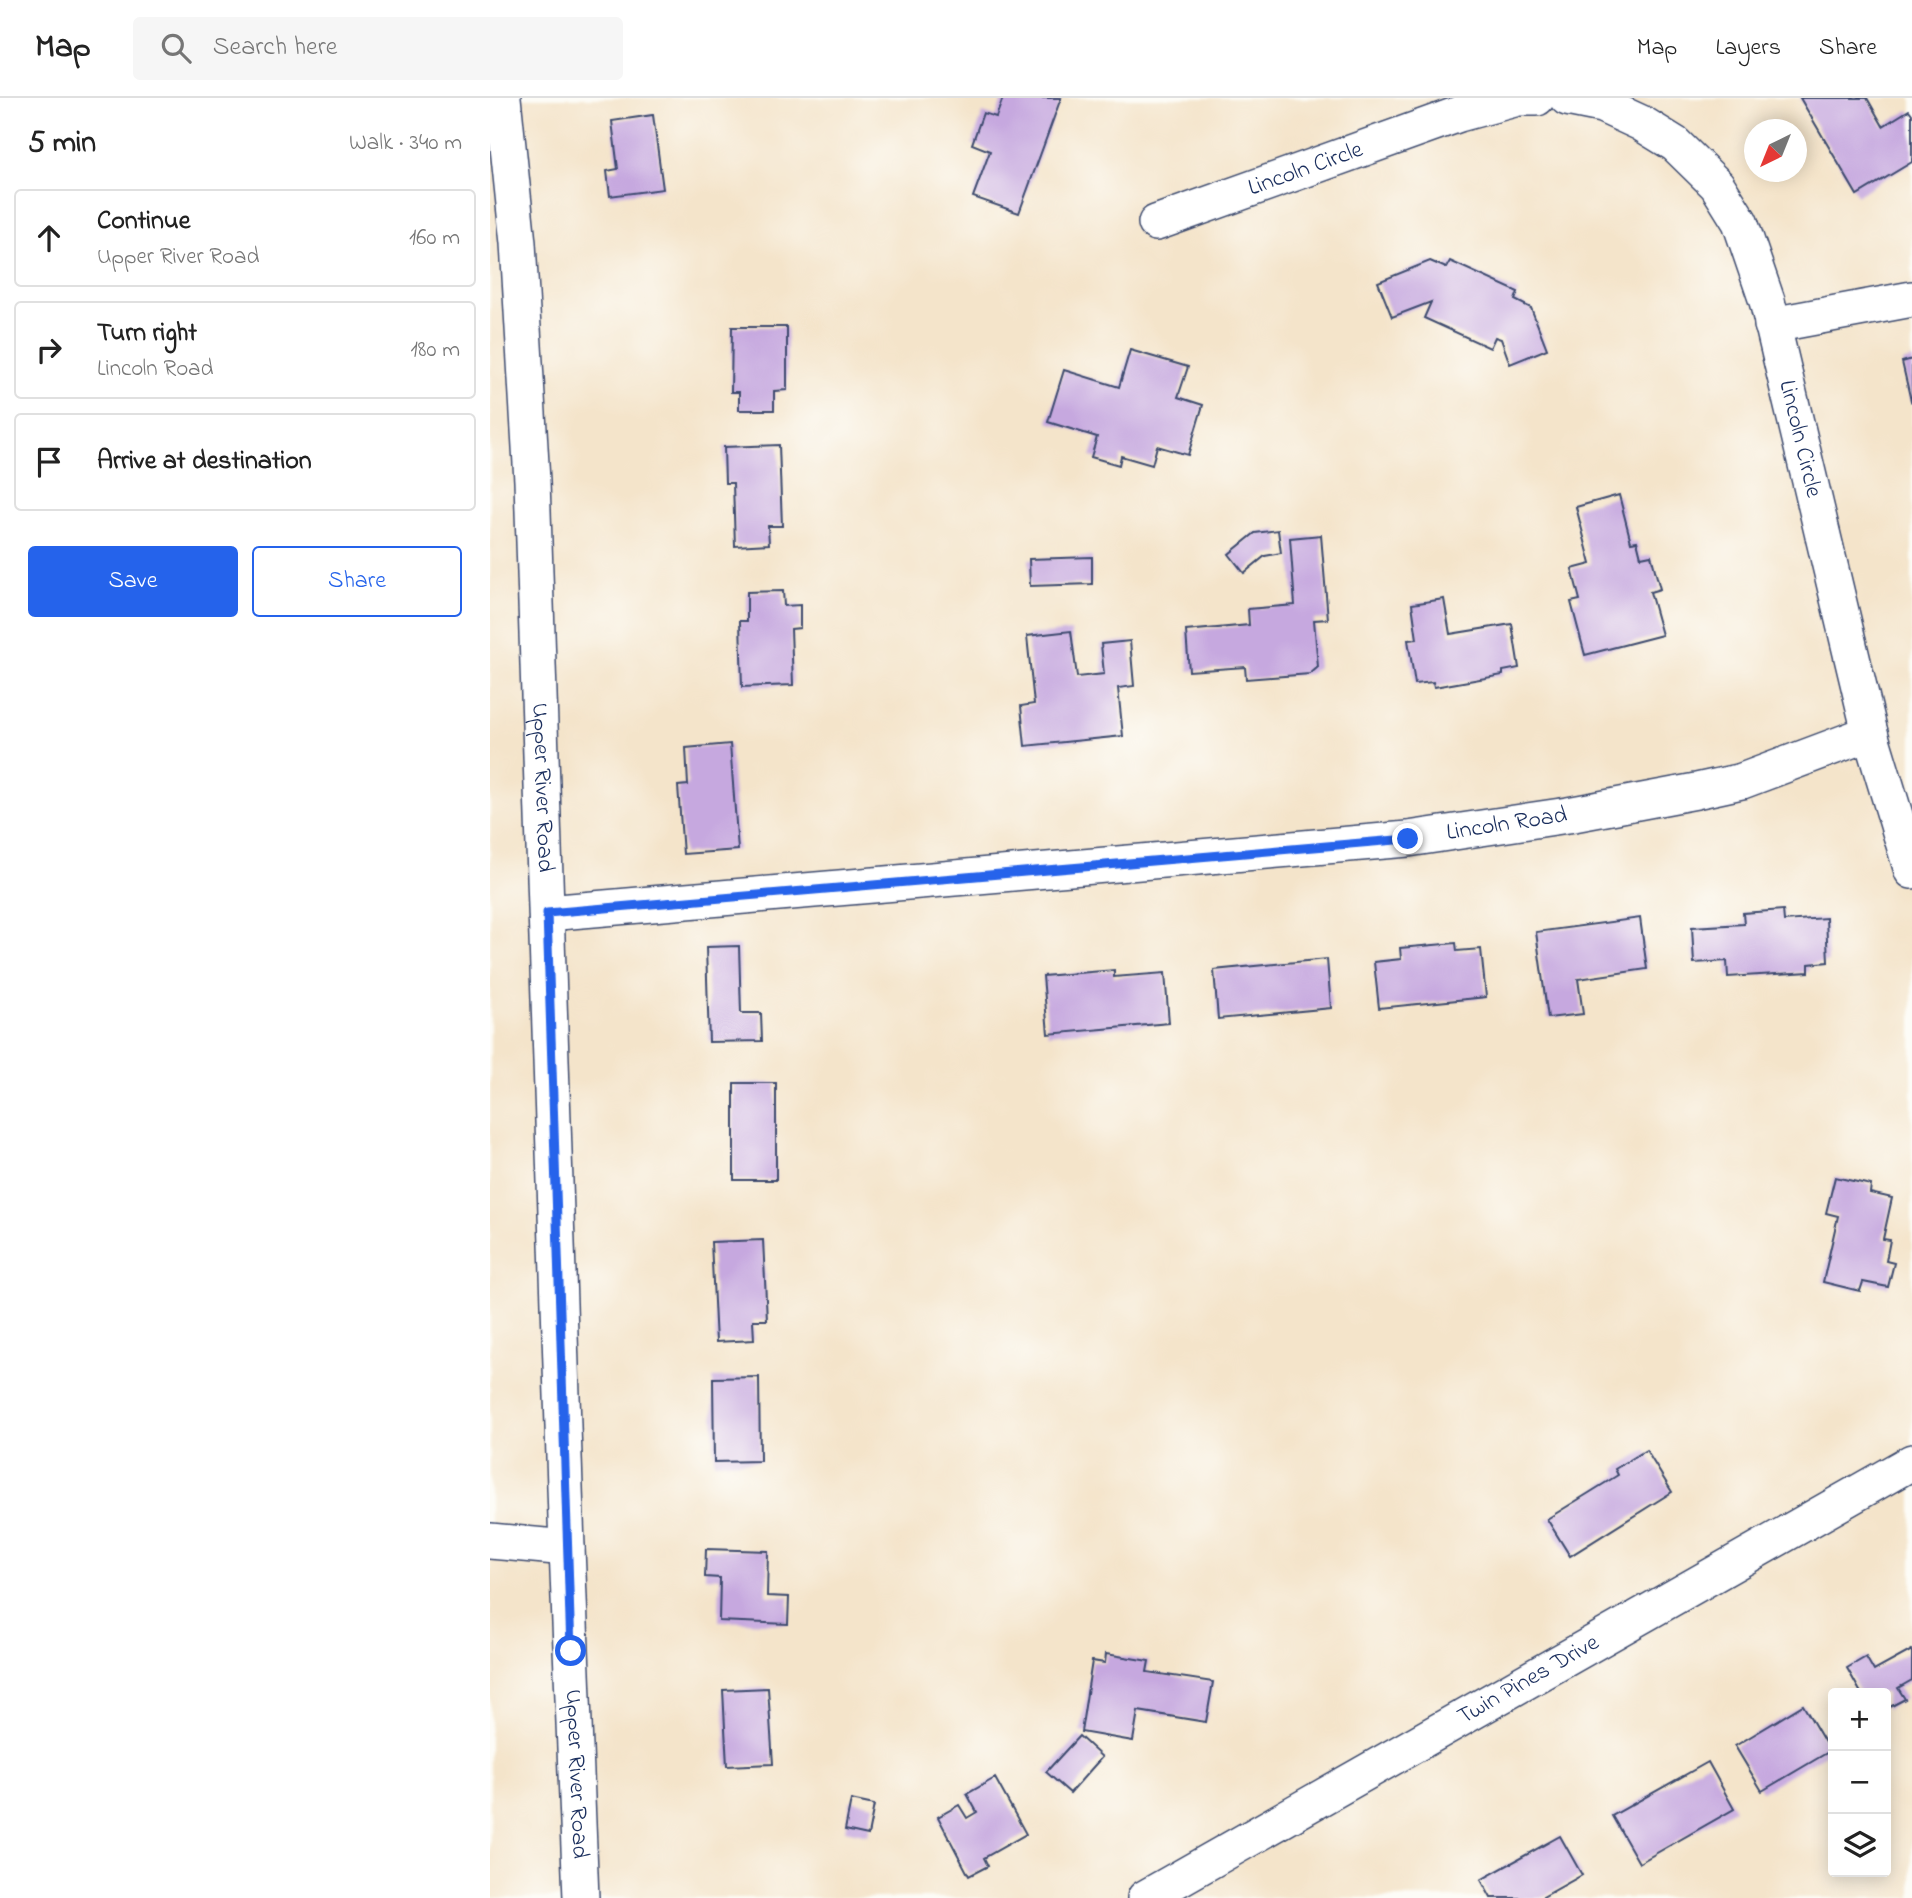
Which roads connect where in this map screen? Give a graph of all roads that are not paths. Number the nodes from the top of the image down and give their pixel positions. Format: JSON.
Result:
{"nodes":[{"id":1,"x":503,"y":98,"type":"edge"},
{"id":2,"x":1537,"y":98,"type":"edge"},
{"id":3,"x":1567,"y":98,"type":"edge"},
{"id":4,"x":1156,"y":223,"type":"dead end"},
{"id":5,"x":1912,"y":299,"type":"edge"},
{"id":6,"x":1772,"y":324,"type":"junction"},
{"id":7,"x":1870,"y":733,"type":"junction"},
{"id":8,"x":1912,"y":871,"type":"edge"},
{"id":9,"x":547,"y":913,"type":"junction"},
{"id":10,"x":1912,"y":1462,"type":"edge"},
{"id":11,"x":490,"y":1541,"type":"edge"},
{"id":12,"x":567,"y":1548,"type":"junction"},
{"id":13,"x":581,"y":1898,"type":"edge"},
{"id":14,"x":1145,"y":1898,"type":"edge"}],
"edges":[{"from":1,"to":9,"type":"street","name":"Upper River Road"},
{"from":2,"to":4,"type":"street","name":"Lincoln Circle"},
{"from":3,"to":6,"type":"street","name":"Lincoln Circle"},
{"from":5,"to":6,"type":"street"},
{"from":6,"to":7,"type":"street","name":"Lincoln Circle"},
{"from":7,"to":8,"type":"street","name":"Lincoln Circle"},
{"from":7,"to":9,"type":"street","name":"Lincoln Road"},
{"from":9,"to":12,"type":"street","name":"Upper River Road"},
{"from":10,"to":14,"type":"street","name":"Twin Pines Drive"},
{"from":11,"to":12,"type":"street"},
{"from":12,"to":13,"type":"street","name":"Upper River Road"}]}
